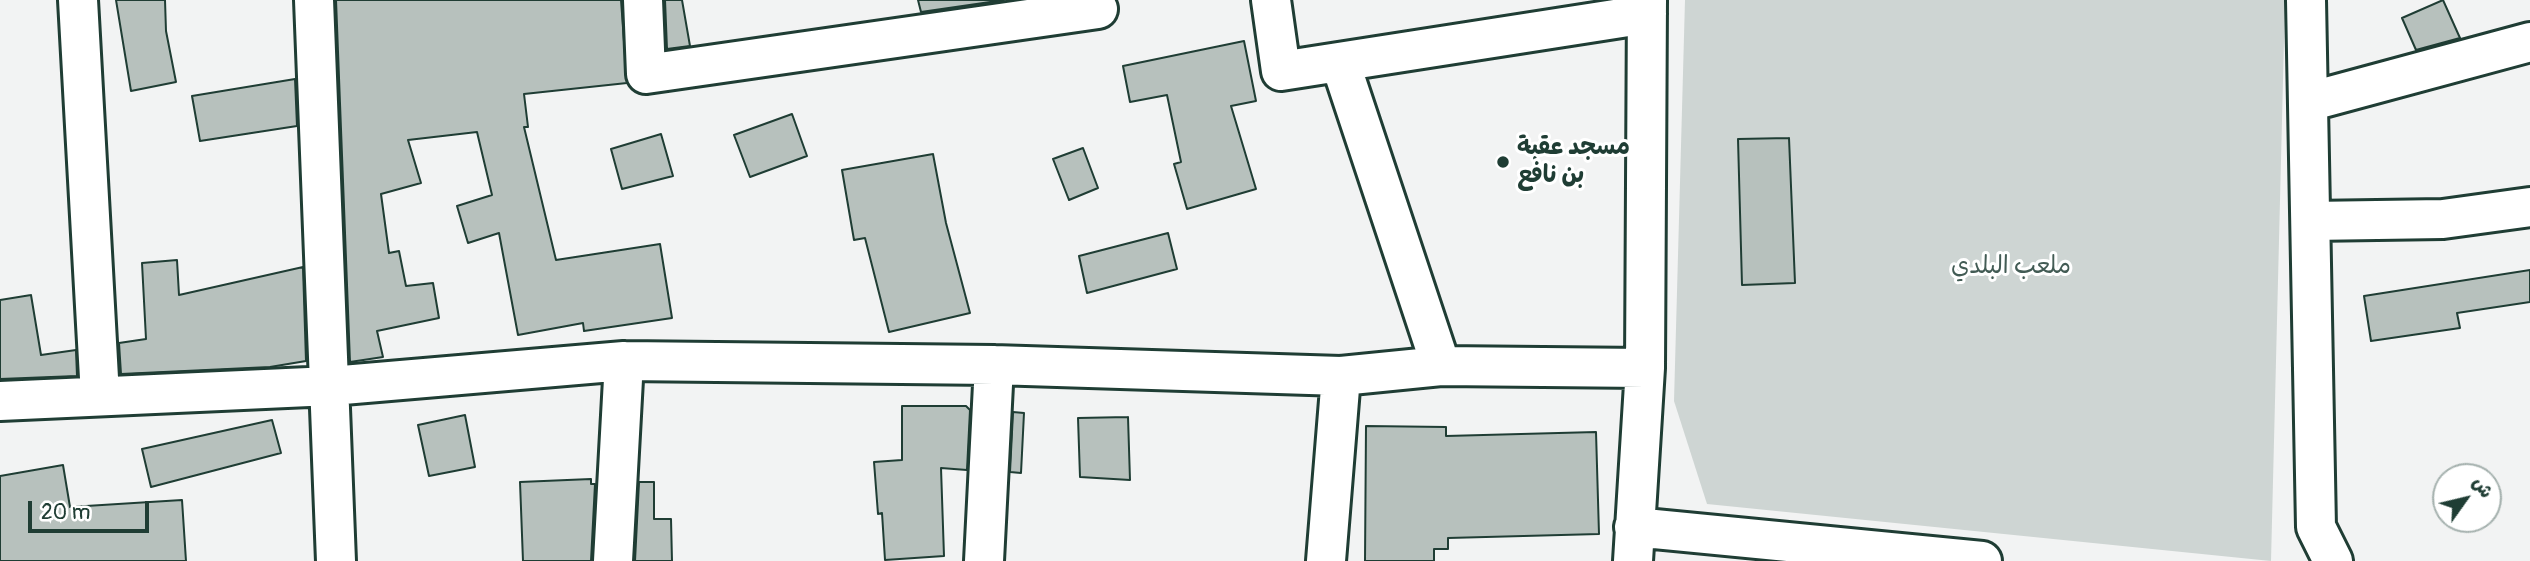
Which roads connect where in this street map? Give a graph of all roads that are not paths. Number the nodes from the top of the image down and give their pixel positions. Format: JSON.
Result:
{"nodes":[{"id":1,"x":78,"y":0,"type":"edge"},
{"id":2,"x":314,"y":0,"type":"edge"},
{"id":3,"x":643,"y":0,"type":"edge"},
{"id":4,"x":1271,"y":0,"type":"edge"},
{"id":5,"x":2306,"y":0,"type":"edge"},
{"id":6,"x":1647,"y":7,"type":"edge"},
{"id":7,"x":1098,"y":9,"type":"dead end"},
{"id":8,"x":2530,"y":42,"type":"edge"},
{"id":9,"x":1340,"y":62,"type":"junction"},
{"id":10,"x":2308,"y":102,"type":"junction"},
{"id":11,"x":2530,"y":207,"type":"edge"},
{"id":12,"x":2311,"y":221,"type":"junction"},
{"id":13,"x":624,"y":361,"type":"junction"},
{"id":14,"x":994,"y":365,"type":"junction"},
{"id":15,"x":1441,"y":366,"type":"junction"},
{"id":16,"x":1645,"y":368,"type":"junction"},
{"id":17,"x":1341,"y":376,"type":"junction"},
{"id":18,"x":331,"y":386,"type":"junction"},
{"id":19,"x":100,"y":396,"type":"junction"},
{"id":20,"x":0,"y":401,"type":"edge"},
{"id":21,"x":1634,"y":544,"type":"edge"},
{"id":22,"x":336,"y":561,"type":"edge"},
{"id":23,"x":613,"y":561,"type":"edge"},
{"id":24,"x":984,"y":561,"type":"edge"},
{"id":25,"x":1326,"y":561,"type":"edge"},
{"id":26,"x":1982,"y":561,"type":"edge"},
{"id":27,"x":2333,"y":561,"type":"edge"}],
"edges":[{"from":1,"to":19,"type":"street"},
{"from":2,"to":18,"type":"street"},
{"from":3,"to":7,"type":"street"},
{"from":4,"to":9,"type":"street"},
{"from":5,"to":10,"type":"street"},
{"from":6,"to":9,"type":"street"},
{"from":6,"to":16,"type":"street"},
{"from":8,"to":10,"type":"street"},
{"from":9,"to":15,"type":"street"},
{"from":10,"to":12,"type":"street"},
{"from":11,"to":12,"type":"street"},
{"from":12,"to":27,"type":"street"},
{"from":13,"to":14,"type":"street"},
{"from":13,"to":18,"type":"street"},
{"from":13,"to":23,"type":"street"},
{"from":14,"to":17,"type":"street"},
{"from":14,"to":24,"type":"street"},
{"from":15,"to":16,"type":"street"},
{"from":15,"to":17,"type":"street"},
{"from":16,"to":21,"type":"street"},
{"from":17,"to":25,"type":"street"},
{"from":18,"to":19,"type":"street"},
{"from":18,"to":22,"type":"street"},
{"from":19,"to":20,"type":"street"},
{"from":21,"to":26,"type":"street"}]}
